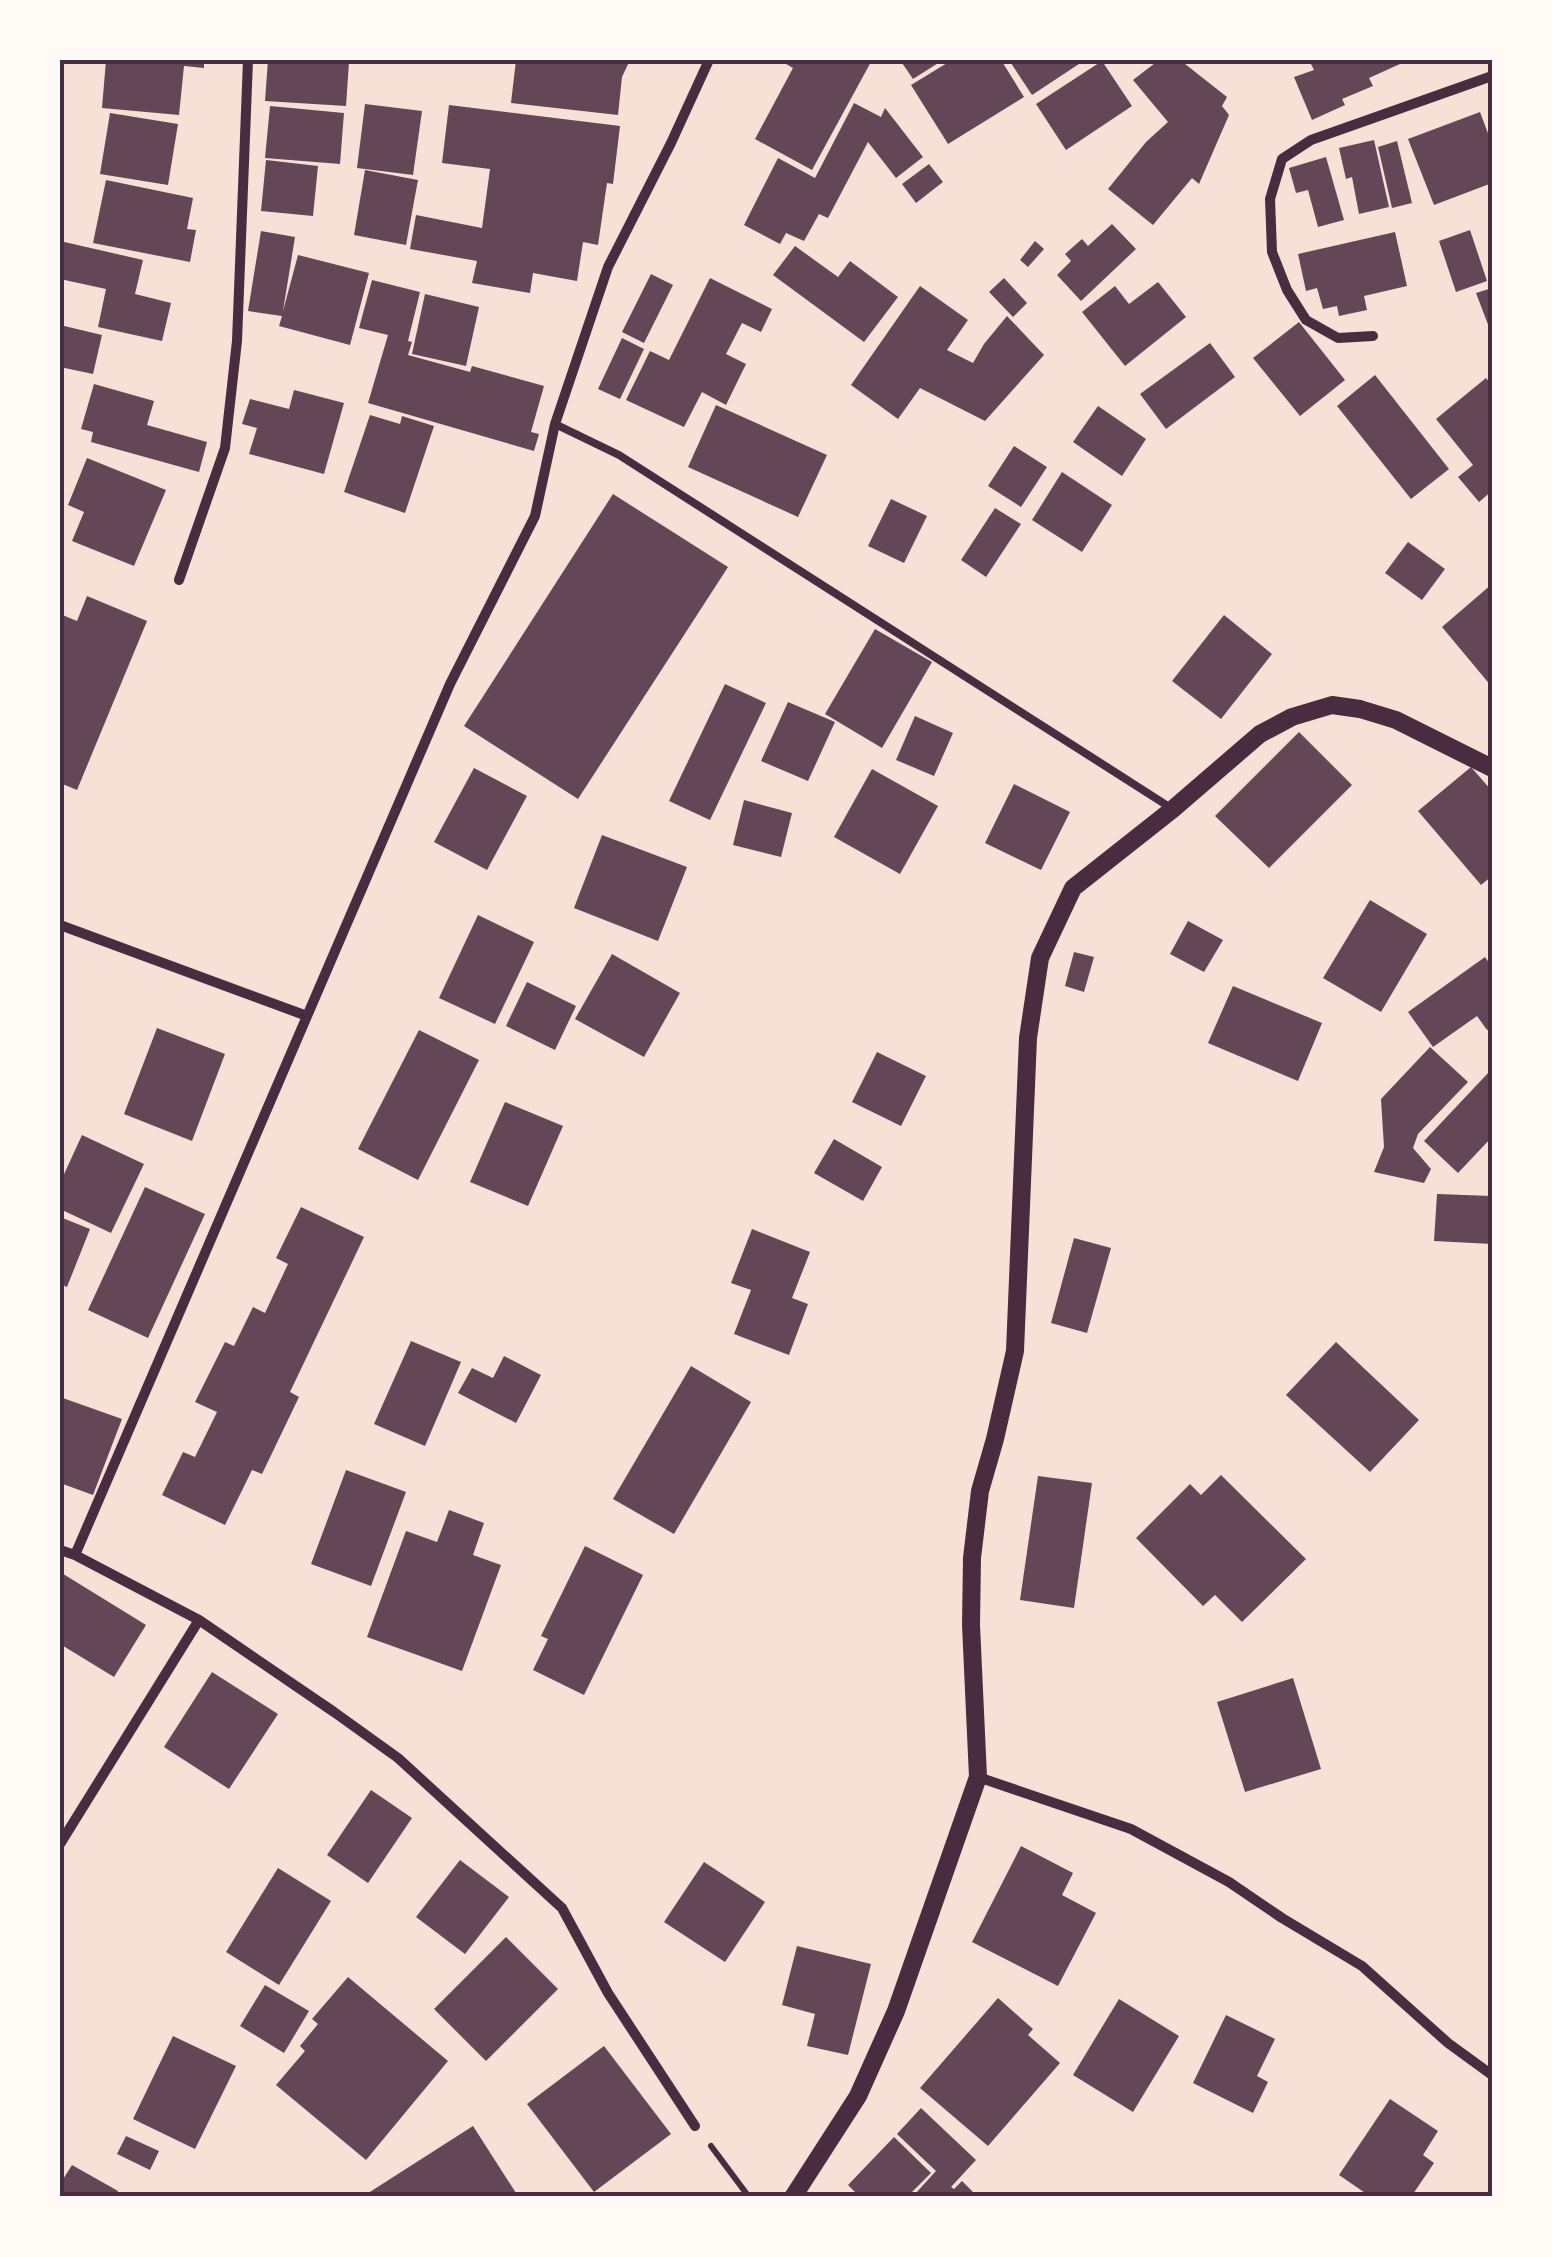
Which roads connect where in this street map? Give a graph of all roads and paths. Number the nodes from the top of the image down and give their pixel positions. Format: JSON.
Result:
{"nodes":[{"id":1,"x":248,"y":60,"type":"edge"},
{"id":2,"x":709,"y":60,"type":"edge"},
{"id":3,"x":1492,"y":76,"type":"edge"},
{"id":4,"x":1374,"y":336,"type":"dead end"},
{"id":5,"x":555,"y":424,"type":"junction"},
{"id":6,"x":179,"y":580,"type":"dead end"},
{"id":7,"x":1492,"y":768,"type":"edge"},
{"id":8,"x":1173,"y":809,"type":"junction"},
{"id":9,"x":60,"y":925,"type":"edge"},
{"id":10,"x":307,"y":1016,"type":"junction"},
{"id":11,"x":60,"y":1550,"type":"edge"},
{"id":12,"x":75,"y":1556,"type":"junction"},
{"id":13,"x":199,"y":1620,"type":"junction"},
{"id":14,"x":978,"y":1778,"type":"junction"},
{"id":15,"x":60,"y":1844,"type":"edge"},
{"id":16,"x":1492,"y":2075,"type":"edge"},
{"id":17,"x":695,"y":2126,"type":"joint"},
{"id":18,"x":749,"y":2197,"type":"edge"},
{"id":19,"x":793,"y":2197,"type":"edge"}],
"edges":[{"from":1,"to":6,"type":"street"},
{"from":2,"to":5,"type":"street"},
{"from":3,"to":4,"type":"street"},
{"from":5,"to":8,"type":"lane"},
{"from":5,"to":10,"type":"street"},
{"from":7,"to":8,"type":"street"},
{"from":8,"to":14,"type":"street"},
{"from":9,"to":10,"type":"street"},
{"from":10,"to":12,"type":"street"},
{"from":11,"to":12,"type":"street"},
{"from":12,"to":13,"type":"street"},
{"from":13,"to":15,"type":"street"},
{"from":13,"to":17,"type":"street"},
{"from":14,"to":16,"type":"street"},
{"from":14,"to":19,"type":"street"},
{"from":17,"to":18,"type":"path"}]}
